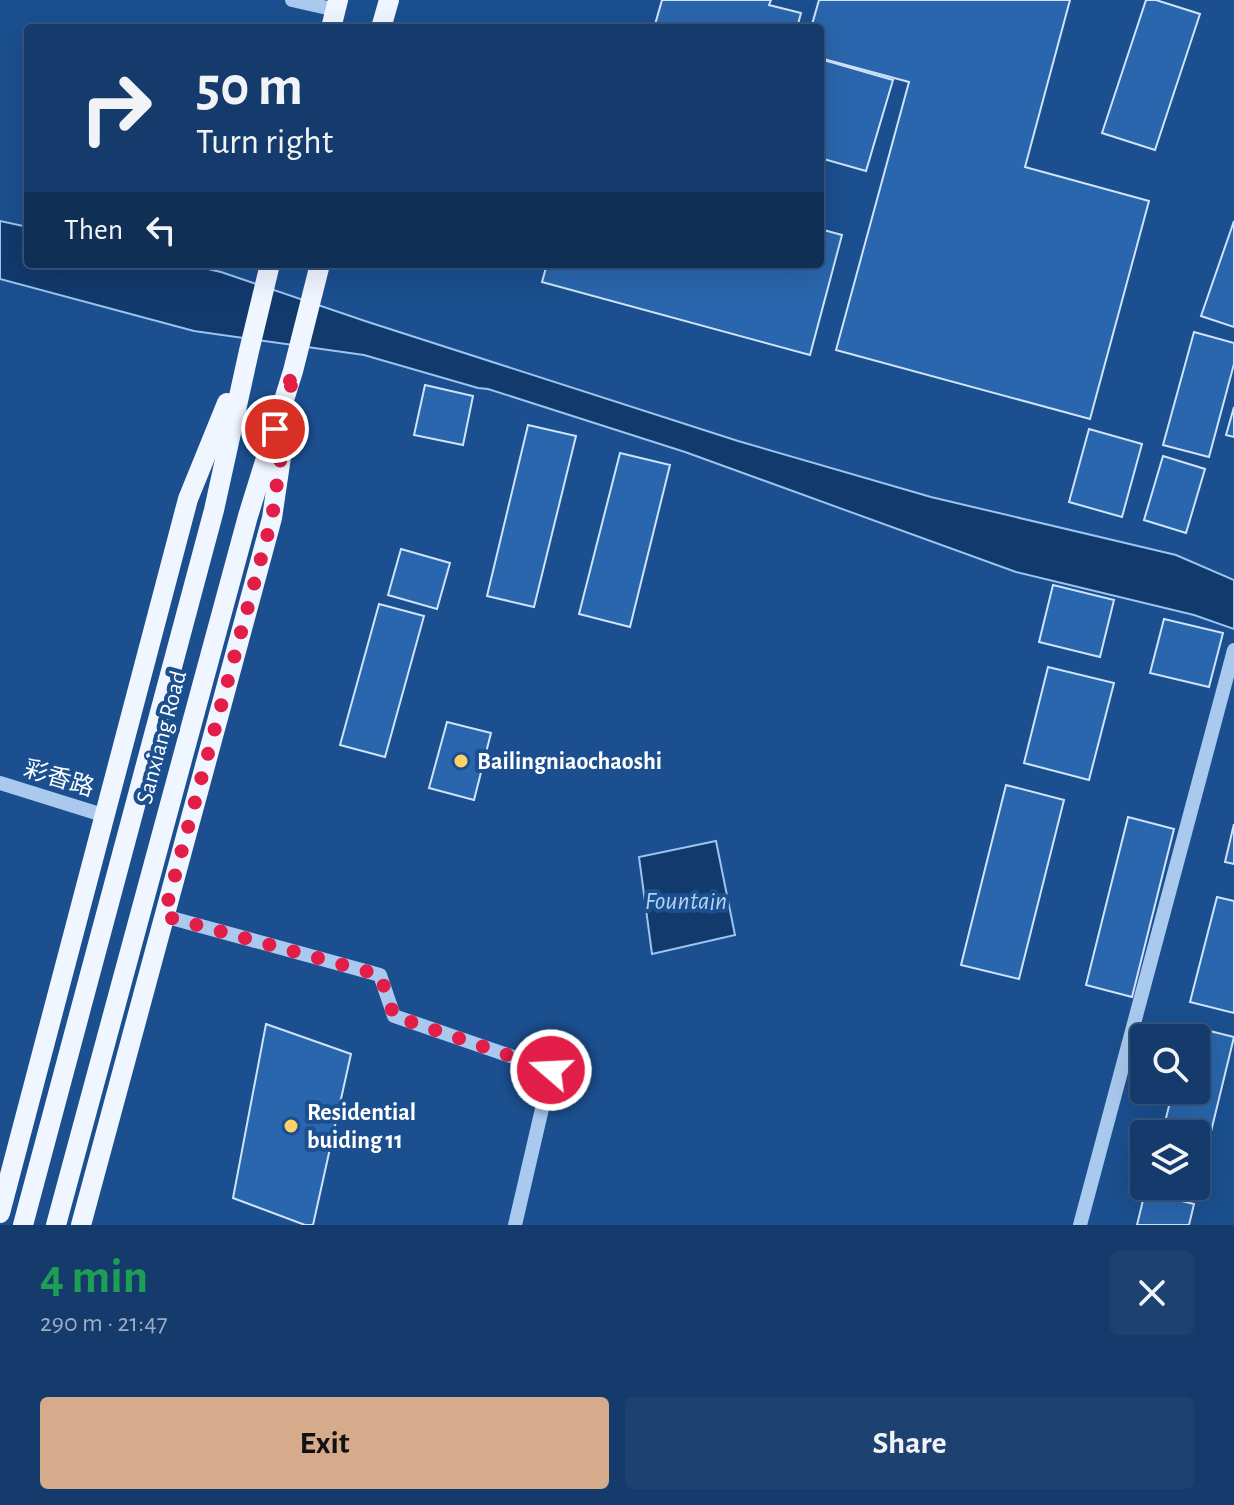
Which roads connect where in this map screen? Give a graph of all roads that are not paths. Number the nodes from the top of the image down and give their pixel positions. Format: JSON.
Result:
{"nodes":[{"id":1,"x":292,"y":0,"type":"edge"},
{"id":2,"x":389,"y":0,"type":"edge"},
{"id":3,"x":335,"y":13,"type":"edge"},
{"id":4,"x":382,"y":24,"type":"edge"},
{"id":5,"x":319,"y":268,"type":"edge"},
{"id":6,"x":269,"y":270,"type":"edge"},
{"id":7,"x":249,"y":349,"type":"junction"},
{"id":8,"x":294,"y":367,"type":"junction"},
{"id":9,"x":1234,"y":650,"type":"edge"},
{"id":10,"x":0,"y":783,"type":"edge"},
{"id":11,"x":106,"y":816,"type":"junction"},
{"id":12,"x":164,"y":916,"type":"junction"},
{"id":13,"x":0,"y":1213,"type":"edge"},
{"id":14,"x":23,"y":1225,"type":"edge"},
{"id":15,"x":56,"y":1225,"type":"edge"},
{"id":16,"x":81,"y":1225,"type":"edge"},
{"id":17,"x":515,"y":1225,"type":"edge"},
{"id":18,"x":1080,"y":1225,"type":"edge"}],
"edges":[{"from":1,"to":3,"type":"street"},
{"from":2,"to":4,"type":"main road"},
{"from":5,"to":8,"type":"main road","name":"Sanxiang Road"},
{"from":6,"to":7,"type":"main road","name":"Sanxiang Road"},
{"from":7,"to":11,"type":"main road"},
{"from":7,"to":14,"type":"main road","name":"Sanxiang Road"},
{"from":8,"to":12,"type":"main road"},
{"from":8,"to":15,"type":"main road","name":"Sanxiang Road"},
{"from":9,"to":18,"type":"street"},
{"from":10,"to":11,"type":"street","name":"彩香路"},
{"from":11,"to":13,"type":"main road"},
{"from":12,"to":16,"type":"main road"},
{"from":12,"to":17,"type":"street"}]}
